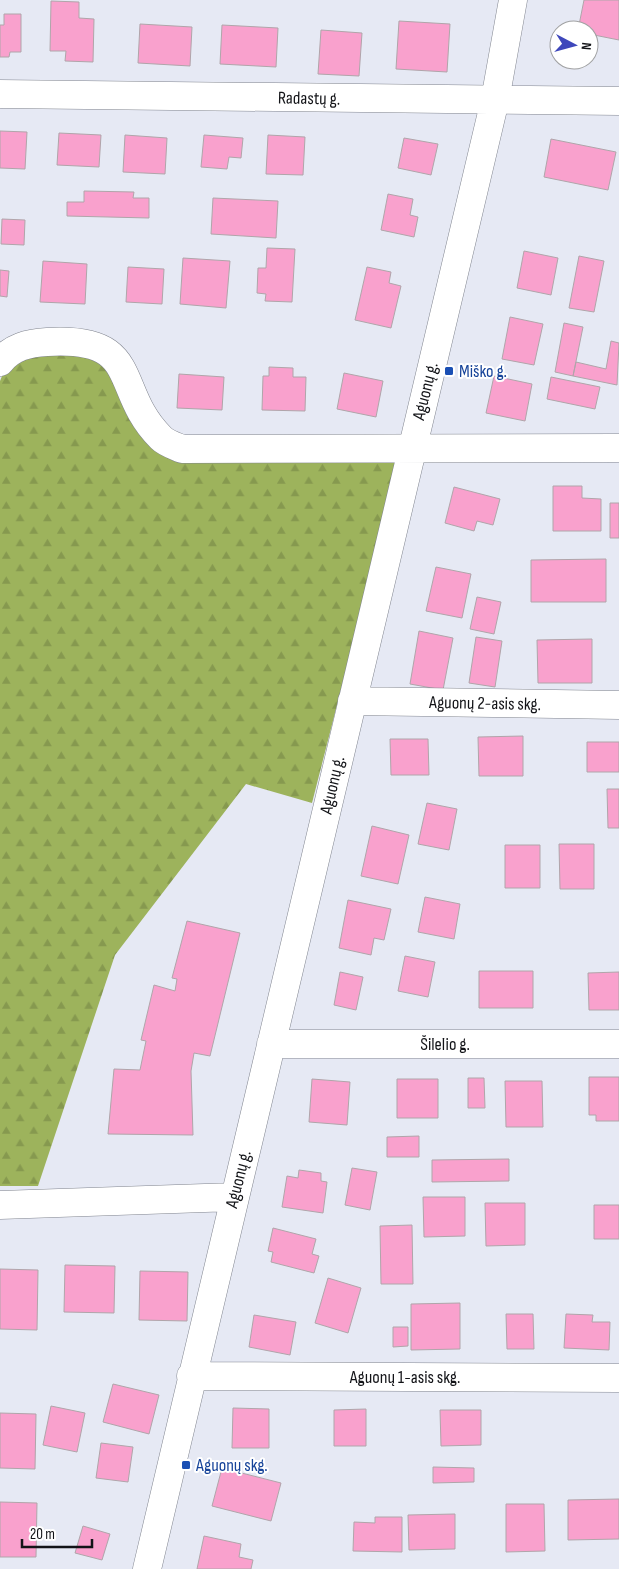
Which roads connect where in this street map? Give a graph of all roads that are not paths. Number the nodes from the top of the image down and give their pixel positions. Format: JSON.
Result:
{"nodes":[{"id":1,"x":513,"y":0,"type":"edge"},
{"id":2,"x":0,"y":94,"type":"edge"},
{"id":3,"x":495,"y":100,"type":"junction"},
{"id":4,"x":619,"y":101,"type":"edge"},
{"id":5,"x":0,"y":362,"type":"edge"},
{"id":6,"x":412,"y":447,"type":"junction"},
{"id":7,"x":619,"y":448,"type":"edge"},
{"id":8,"x":352,"y":701,"type":"junction"},
{"id":9,"x":619,"y":705,"type":"edge"},
{"id":10,"x":271,"y":1044,"type":"junction"},
{"id":11,"x":619,"y":1044,"type":"edge"},
{"id":12,"x":234,"y":1197,"type":"junction"},
{"id":13,"x":0,"y":1205,"type":"edge"},
{"id":14,"x":191,"y":1376,"type":"junction"},
{"id":15,"x":619,"y":1378,"type":"edge"},
{"id":16,"x":147,"y":1569,"type":"edge"}],
"edges":[{"from":1,"to":3,"type":"street","name":"Aguonų g."},
{"from":2,"to":3,"type":"street","name":"Radastų g."},
{"from":3,"to":4,"type":"street","name":"Radastų g."},
{"from":3,"to":6,"type":"street","name":"Aguonų g."},
{"from":5,"to":6,"type":"street"},
{"from":6,"to":7,"type":"street"},
{"from":6,"to":8,"type":"street","name":"Aguonų g."},
{"from":8,"to":9,"type":"street","name":"Aguonų 2-asis skg."},
{"from":8,"to":10,"type":"street","name":"Aguonų g."},
{"from":10,"to":11,"type":"street","name":"Šilelio g."},
{"from":10,"to":12,"type":"street","name":"Aguonų g."},
{"from":12,"to":13,"type":"street"},
{"from":12,"to":14,"type":"street","name":"Aguonų g."},
{"from":14,"to":15,"type":"street","name":"Aguonų 1-asis skg."},
{"from":14,"to":16,"type":"street","name":"Aguonų g."}]}
